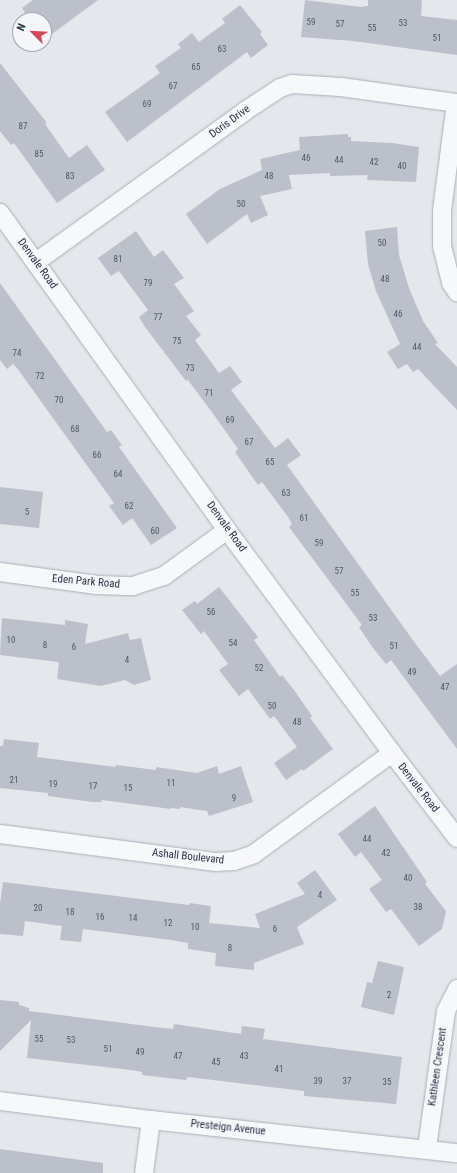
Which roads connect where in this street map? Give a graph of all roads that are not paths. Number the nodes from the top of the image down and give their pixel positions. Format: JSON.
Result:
{"nodes":[{"id":1,"x":456,"y":103,"type":"edge"},
{"id":2,"x":0,"y":213,"type":"edge"},
{"id":3,"x":36,"y":262,"type":"junction"},
{"id":4,"x":457,"y":292,"type":"edge"},
{"id":5,"x":227,"y":530,"type":"junction"},
{"id":6,"x":0,"y":572,"type":"edge"},
{"id":7,"x":392,"y":754,"type":"junction"},
{"id":8,"x":0,"y":834,"type":"edge"},
{"id":9,"x":457,"y":838,"type":"edge"},
{"id":10,"x":457,"y":989,"type":"edge"},
{"id":11,"x":0,"y":1101,"type":"edge"},
{"id":12,"x":151,"y":1120,"type":"junction"},
{"id":13,"x":427,"y":1148,"type":"junction"},
{"id":14,"x":457,"y":1152,"type":"edge"},
{"id":15,"x":144,"y":1173,"type":"edge"}],
"edges":[{"from":1,"to":3,"type":"street","name":"Doris Drive"},
{"from":1,"to":4,"type":"street"},
{"from":2,"to":3,"type":"street","name":"Denvale Road"},
{"from":3,"to":5,"type":"street","name":"Denvale Road"},
{"from":5,"to":6,"type":"street","name":"Eden Park Road"},
{"from":5,"to":7,"type":"street","name":"Denvale Road"},
{"from":7,"to":8,"type":"street","name":"Ashall Boulevard"},
{"from":7,"to":9,"type":"street","name":"Denvale Road"},
{"from":10,"to":13,"type":"street","name":"Kathleen Crescent"},
{"from":11,"to":12,"type":"street","name":"Presteign Avenue"},
{"from":12,"to":13,"type":"street","name":"Presteign Avenue"},
{"from":12,"to":15,"type":"street"},
{"from":13,"to":14,"type":"street","name":"Presteign Avenue"}]}
